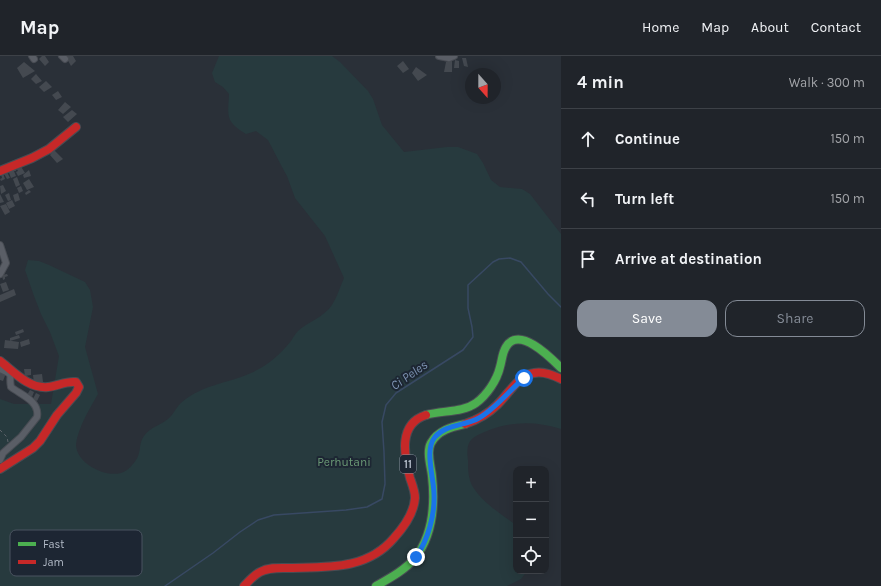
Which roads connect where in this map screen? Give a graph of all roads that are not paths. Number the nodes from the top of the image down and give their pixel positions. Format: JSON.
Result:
{"nodes":[{"id":1,"x":439,"y":56,"type":"edge"},
{"id":2,"x":454,"y":56,"type":"edge"},
{"id":3,"x":76,"y":127,"type":"dead end"},
{"id":4,"x":0,"y":171,"type":"edge"},
{"id":5,"x":0,"y":244,"type":"edge"},
{"id":6,"x":0,"y":274,"type":"edge"},
{"id":7,"x":0,"y":361,"type":"edge"},
{"id":8,"x":561,"y":368,"type":"edge"},
{"id":9,"x":0,"y":369,"type":"edge"},
{"id":10,"x":561,"y":379,"type":"edge"},
{"id":11,"x":0,"y":460,"type":"edge"},
{"id":12,"x":0,"y":468,"type":"edge"},
{"id":13,"x":244,"y":586,"type":"edge"},
{"id":14,"x":376,"y":586,"type":"edge"}],
"edges":[{"from":1,"to":2,"type":"street"},
{"from":3,"to":4,"type":"main road"},
{"from":5,"to":6,"type":"street"},
{"from":7,"to":12,"type":"main road"},
{"from":8,"to":13,"type":"main road","number":"11"},
{"from":9,"to":11,"type":"street"},
{"from":10,"to":14,"type":"main road"}]}
